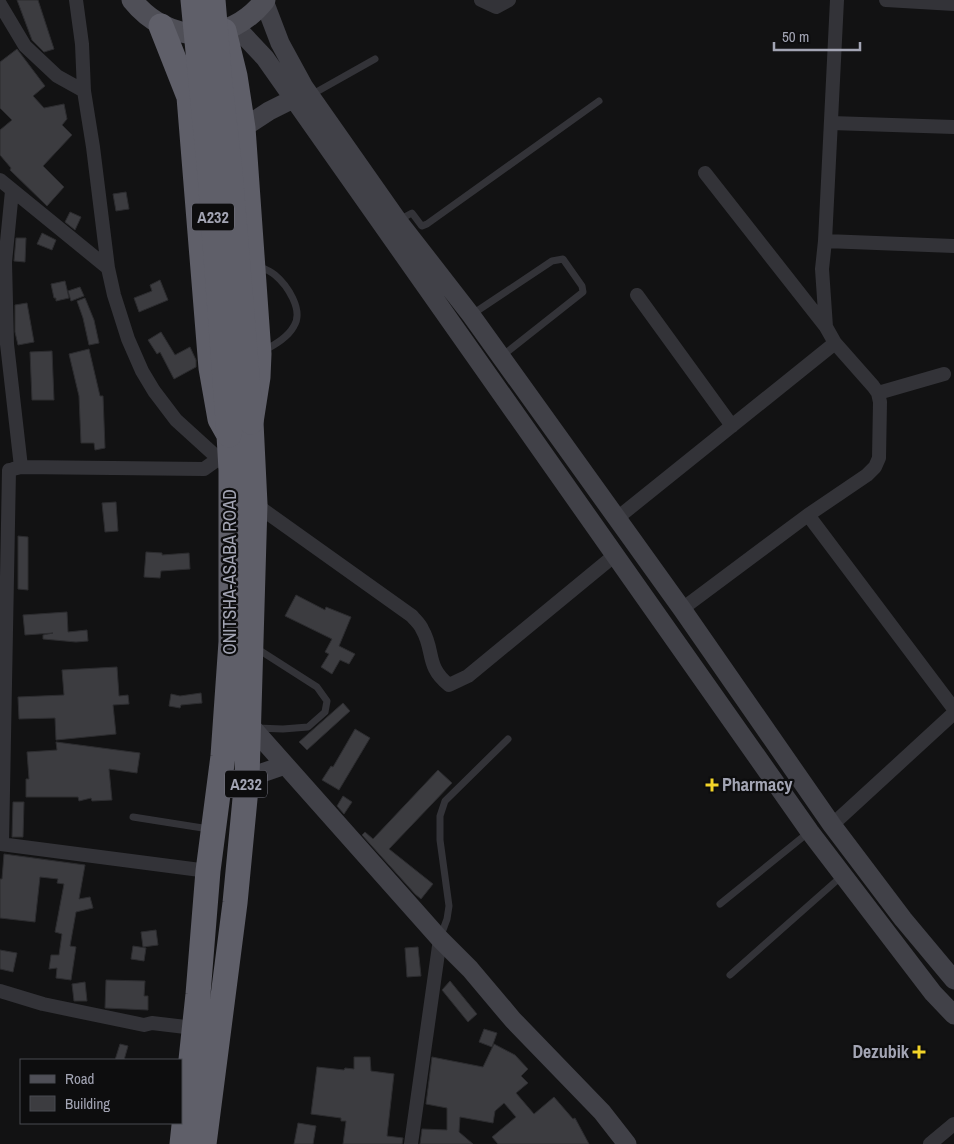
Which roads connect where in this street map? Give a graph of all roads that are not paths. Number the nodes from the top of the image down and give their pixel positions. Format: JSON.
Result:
{"nodes":[{"id":1,"x":76,"y":0,"type":"edge"},
{"id":2,"x":132,"y":0,"type":"edge"},
{"id":3,"x":193,"y":0,"type":"edge"},
{"id":4,"x":213,"y":0,"type":"edge"},
{"id":5,"x":265,"y":0,"type":"edge"},
{"id":6,"x":481,"y":0,"type":"edge"},
{"id":7,"x":509,"y":0,"type":"edge"},
{"id":8,"x":837,"y":0,"type":"edge"},
{"id":9,"x":886,"y":0,"type":"edge"},
{"id":10,"x":0,"y":4,"type":"edge"},
{"id":11,"x":954,"y":4,"type":"edge"},
{"id":12,"x":161,"y":26,"type":"junction"},
{"id":13,"x":230,"y":28,"type":"junction"},
{"id":14,"x":375,"y":59,"type":"dead end"},
{"id":15,"x":84,"y":92,"type":"junction"},
{"id":16,"x":302,"y":97,"type":"junction"},
{"id":17,"x":599,"y":100,"type":"dead end"},
{"id":18,"x":831,"y":123,"type":"junction"},
{"id":19,"x":954,"y":127,"type":"edge"},
{"id":20,"x":243,"y":128,"type":"junction"},
{"id":21,"x":705,"y":173,"type":"dead end"},
{"id":22,"x":0,"y":180,"type":"edge"},
{"id":23,"x":12,"y":191,"type":"junction"},
{"id":24,"x":398,"y":221,"type":"junction"},
{"id":25,"x":825,"y":240,"type":"junction"},
{"id":26,"x":954,"y":246,"type":"edge"},
{"id":27,"x":253,"y":263,"type":"junction"},
{"id":28,"x":108,"y":268,"type":"junction"},
{"id":29,"x":637,"y":295,"type":"dead end"},
{"id":30,"x":471,"y":315,"type":"junction"},
{"id":31,"x":826,"y":326,"type":"junction"},
{"id":32,"x":835,"y":343,"type":"junction"},
{"id":33,"x":259,"y":354,"type":"junction"},
{"id":34,"x":500,"y":357,"type":"junction"},
{"id":35,"x":944,"y":374,"type":"dead end"},
{"id":36,"x":878,"y":393,"type":"junction"},
{"id":37,"x":251,"y":422,"type":"junction"},
{"id":38,"x":732,"y":426,"type":"junction"},
{"id":39,"x":229,"y":434,"type":"junction"},
{"id":40,"x":224,"y":465,"type":"junction"},
{"id":41,"x":10,"y":469,"type":"edge"},
{"id":42,"x":255,"y":504,"type":"junction"},
{"id":43,"x":808,"y":515,"type":"junction"},
{"id":44,"x":616,"y":520,"type":"junction"},
{"id":45,"x":615,"y":555,"type":"junction"},
{"id":46,"x":682,"y":609,"type":"junction"},
{"id":47,"x":252,"y":645,"type":"junction"},
{"id":48,"x":954,"y":711,"type":"edge"},
{"id":49,"x":250,"y":726,"type":"junction"},
{"id":50,"x":508,"y":739,"type":"dead end"},
{"id":51,"x":285,"y":765,"type":"junction"},
{"id":52,"x":247,"y":778,"type":"junction"},
{"id":53,"x":133,"y":817,"type":"dead end"},
{"id":54,"x":832,"y":825,"type":"junction"},
{"id":55,"x":214,"y":830,"type":"junction"},
{"id":56,"x":810,"y":832,"type":"junction"},
{"id":57,"x":1,"y":844,"type":"edge"},
{"id":58,"x":208,"y":871,"type":"junction"},
{"id":59,"x":843,"y":875,"type":"junction"},
{"id":60,"x":720,"y":904,"type":"dead end"},
{"id":61,"x":440,"y":939,"type":"junction"},
{"id":62,"x":730,"y":974,"type":"dead end"},
{"id":63,"x":954,"y":980,"type":"edge"},
{"id":64,"x":0,"y":991,"type":"edge"},
{"id":65,"x":225,"y":993,"type":"junction"},
{"id":66,"x":198,"y":994,"type":"junction"},
{"id":67,"x":954,"y":1015,"type":"edge"},
{"id":68,"x":194,"y":1028,"type":"junction"},
{"id":69,"x":954,"y":1124,"type":"edge"},
{"id":70,"x":182,"y":1144,"type":"edge"},
{"id":71,"x":204,"y":1144,"type":"edge"},
{"id":72,"x":412,"y":1144,"type":"edge"},
{"id":73,"x":627,"y":1144,"type":"edge"},
{"id":74,"x":930,"y":1144,"type":"edge"}],
"edges":[{"from":1,"to":15,"type":"street"},
{"from":2,"to":12,"type":"main road"},
{"from":3,"to":39,"type":"highway","name":"ONITSHA-ASABA ROAD","number":"A232","bridge":true},
{"from":4,"to":37,"type":"highway","number":"A232","bridge":true},
{"from":5,"to":13,"type":"main road"},
{"from":5,"to":16,"type":"main road"},
{"from":6,"to":7,"type":"street"},
{"from":8,"to":18,"type":"street"},
{"from":9,"to":11,"type":"street"},
{"from":10,"to":15,"type":"street"},
{"from":12,"to":13,"type":"main road"},
{"from":12,"to":39,"type":"highway"},
{"from":13,"to":16,"type":"main road"},
{"from":13,"to":20,"type":"highway"},
{"from":14,"to":16,"type":"lane"},
{"from":15,"to":28,"type":"street"},
{"from":16,"to":20,"type":"main road"},
{"from":16,"to":24,"type":"main road"},
{"from":16,"to":45,"type":"main road"},
{"from":17,"to":24,"type":"lane"},
{"from":18,"to":19,"type":"street"},
{"from":18,"to":25,"type":"street"},
{"from":20,"to":27,"type":"highway"},
{"from":21,"to":31,"type":"street"},
{"from":22,"to":23,"type":"street"},
{"from":23,"to":28,"type":"street"},
{"from":23,"to":41,"type":"street"},
{"from":24,"to":30,"type":"main road"},
{"from":25,"to":26,"type":"street"},
{"from":25,"to":31,"type":"street"},
{"from":27,"to":33,"type":"highway"},
{"from":27,"to":33,"type":"lane"},
{"from":28,"to":40,"type":"street"},
{"from":29,"to":38,"type":"street"},
{"from":30,"to":34,"type":"main road"},
{"from":30,"to":34,"type":"lane"},
{"from":31,"to":32,"type":"street"},
{"from":32,"to":36,"type":"street"},
{"from":32,"to":38,"type":"street"},
{"from":33,"to":37,"type":"highway"},
{"from":34,"to":44,"type":"main road"},
{"from":35,"to":36,"type":"street"},
{"from":36,"to":43,"type":"street"},
{"from":37,"to":42,"type":"highway","number":"A232"},
{"from":38,"to":44,"type":"street"},
{"from":39,"to":40,"type":"highway","name":"ONITSHA-ASABA ROAD","number":"A232"},
{"from":40,"to":41,"type":"street"},
{"from":40,"to":55,"type":"highway","name":"ONITSHA-ASABA ROAD","number":"A232"},
{"from":41,"to":57,"type":"street"},
{"from":42,"to":45,"type":"street"},
{"from":42,"to":47,"type":"highway","number":"A232"},
{"from":43,"to":46,"type":"street"},
{"from":43,"to":48,"type":"street"},
{"from":44,"to":46,"type":"main road"},
{"from":45,"to":56,"type":"main road"},
{"from":46,"to":54,"type":"main road"},
{"from":47,"to":49,"type":"highway","number":"A232"},
{"from":47,"to":49,"type":"lane"},
{"from":48,"to":54,"type":"street"},
{"from":49,"to":51,"type":"main road"},
{"from":49,"to":52,"type":"highway","number":"A232"},
{"from":50,"to":61,"type":"lane"},
{"from":51,"to":52,"type":"main road"},
{"from":51,"to":61,"type":"main road"},
{"from":52,"to":65,"type":"highway","number":"A232"},
{"from":53,"to":55,"type":"lane"},
{"from":54,"to":63,"type":"main road"},
{"from":55,"to":58,"type":"highway","name":"ONITSHA-ASABA ROAD","number":"A232"},
{"from":56,"to":59,"type":"main road"},
{"from":56,"to":60,"type":"lane"},
{"from":57,"to":58,"type":"street"},
{"from":58,"to":66,"type":"highway","name":"ONITSHA-ASABA ROAD","number":"A232"},
{"from":59,"to":62,"type":"lane"},
{"from":59,"to":67,"type":"main road"},
{"from":61,"to":72,"type":"street"},
{"from":61,"to":73,"type":"main road"},
{"from":64,"to":68,"type":"street"},
{"from":65,"to":66,"type":"highway"},
{"from":65,"to":71,"type":"highway","number":"A232"},
{"from":66,"to":68,"type":"highway","name":"ONITSHA-ASABA ROAD","number":"A232"},
{"from":68,"to":70,"type":"highway","name":"ONITSHA-ASABA ROAD","number":"A232"},
{"from":69,"to":74,"type":"street"}]}
